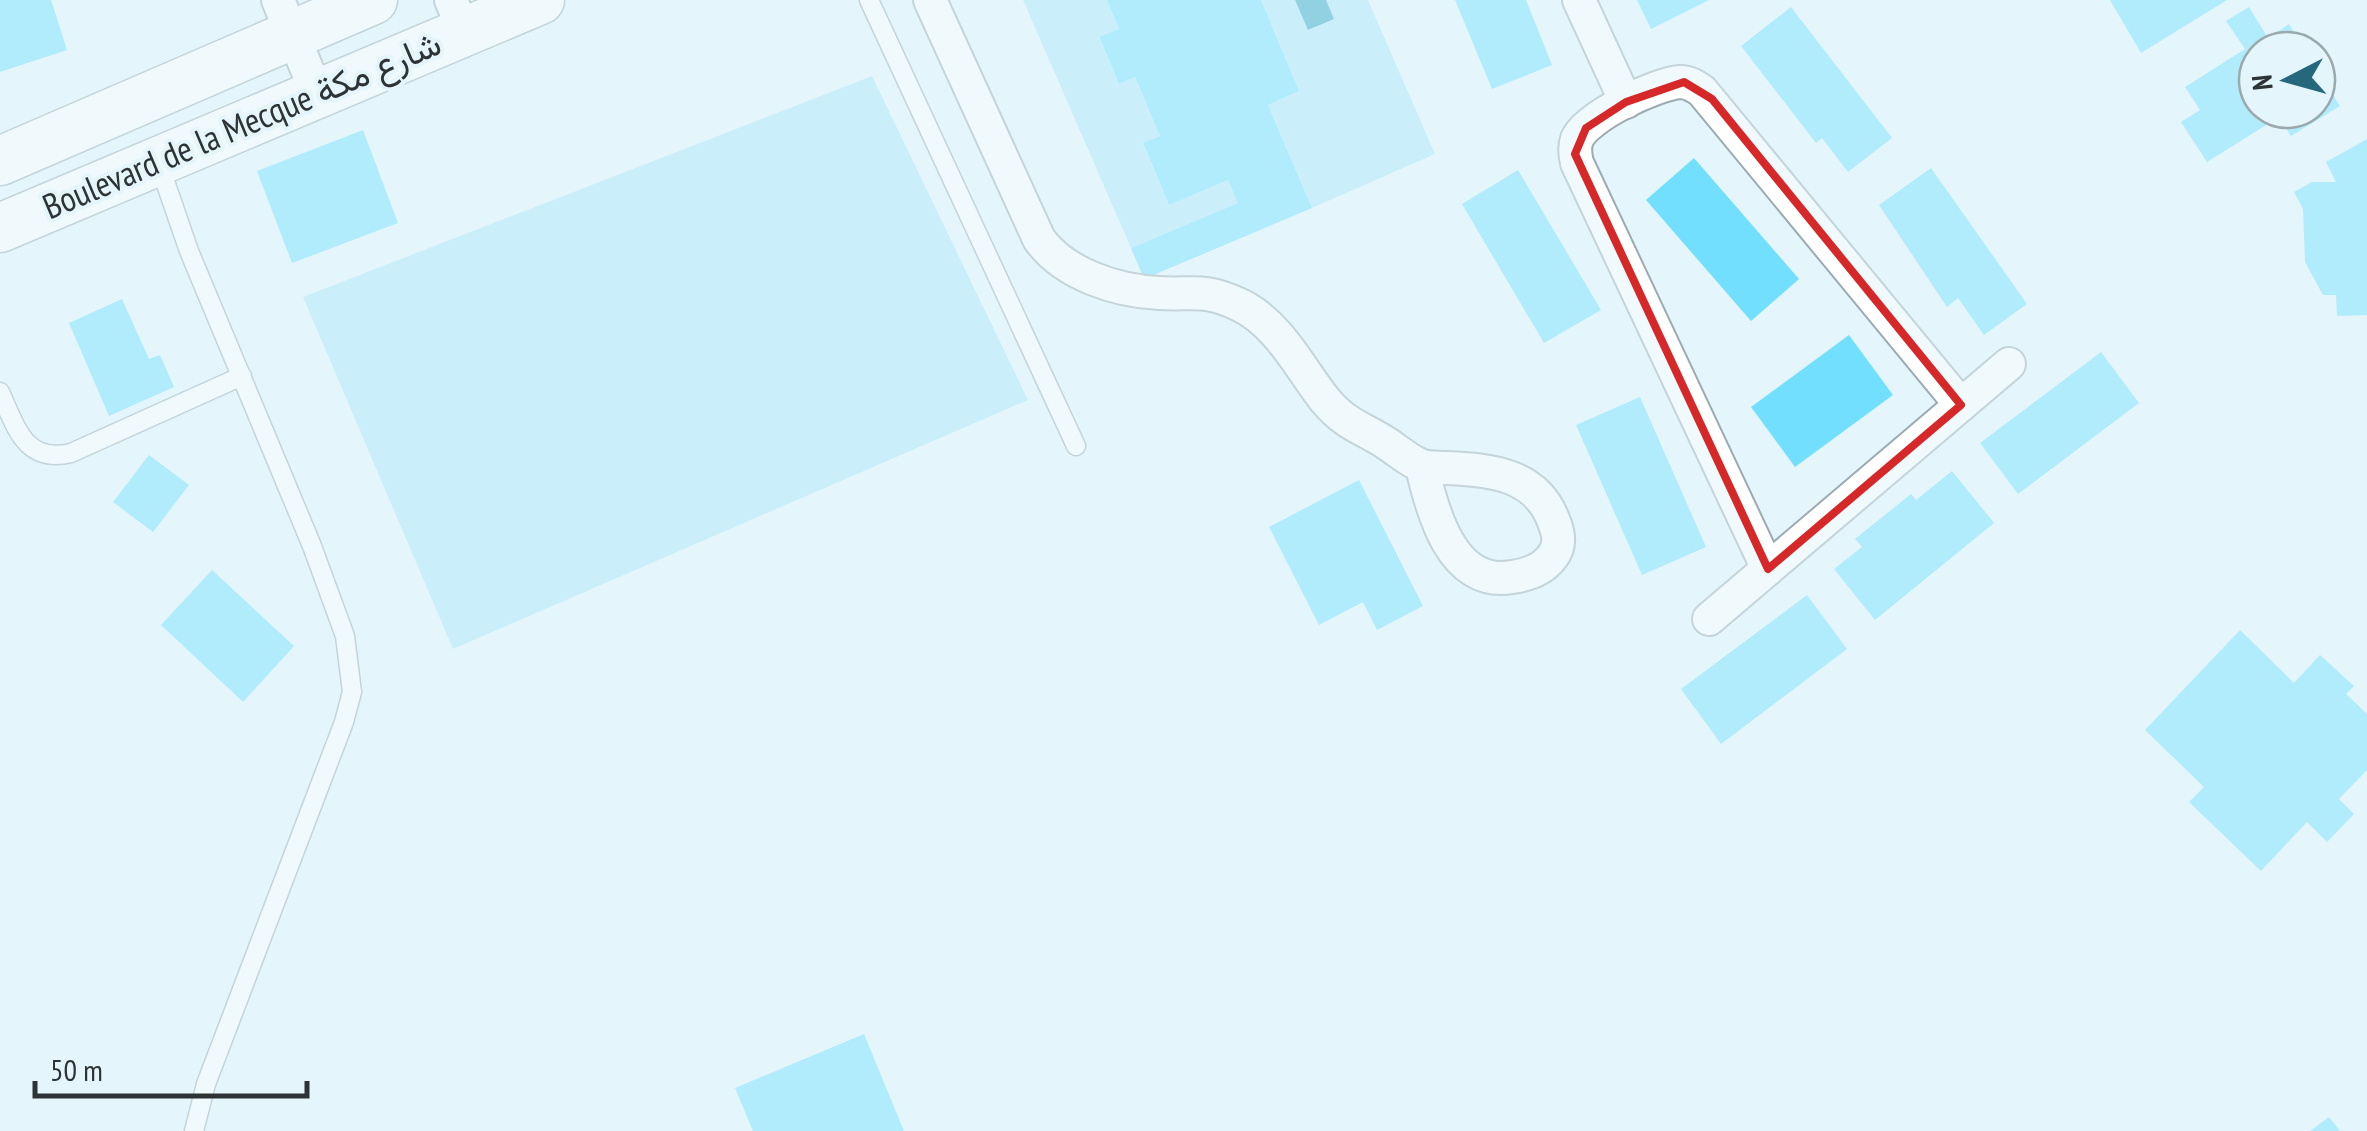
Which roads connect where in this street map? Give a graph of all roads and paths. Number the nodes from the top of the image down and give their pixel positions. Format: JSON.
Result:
{"nodes":[{"id":1,"x":373,"y":0,"type":"edge"},
{"id":2,"x":540,"y":0,"type":"edge"},
{"id":3,"x":869,"y":0,"type":"edge"},
{"id":4,"x":930,"y":0,"type":"edge"},
{"id":5,"x":1579,"y":0,"type":"edge"},
{"id":6,"x":458,"y":16,"type":"edge"},
{"id":7,"x":285,"y":17,"type":"edge"},
{"id":8,"x":317,"y":94,"type":"junction"},
{"id":9,"x":1626,"y":102,"type":"junction"},
{"id":10,"x":157,"y":159,"type":"junction"},
{"id":11,"x":0,"y":161,"type":"edge"},
{"id":12,"x":0,"y":228,"type":"edge"},
{"id":13,"x":2009,"y":364,"type":"dead end"},
{"id":14,"x":242,"y":376,"type":"junction"},
{"id":15,"x":0,"y":392,"type":"edge"},
{"id":16,"x":1961,"y":406,"type":"junction"},
{"id":17,"x":1076,"y":446,"type":"dead end"},
{"id":18,"x":1422,"y":467,"type":"dead end"},
{"id":19,"x":1768,"y":570,"type":"junction"},
{"id":20,"x":1709,"y":620,"type":"dead end"},
{"id":21,"x":194,"y":1131,"type":"edge"}],
"edges":[{"from":1,"to":7,"type":"main road","name":"Boulevard de la Mecque شارع مكة"},
{"from":2,"to":6,"type":"main road","name":"Boulevard de la Mecque شارع مكة"},
{"from":3,"to":17,"type":"lane"},
{"from":4,"to":18,"type":"street"},
{"from":5,"to":9,"type":"street"},
{"from":6,"to":8,"type":"main road","name":"Boulevard de la Mecque شارع مكة"},
{"from":7,"to":8,"type":"street"},
{"from":7,"to":11,"type":"main road","name":"Boulevard de la Mecque شارع مكة"},
{"from":8,"to":10,"type":"main road","name":"Boulevard de la Mecque شارع مكة"},
{"from":9,"to":16,"type":"street"},
{"from":9,"to":19,"type":"street"},
{"from":10,"to":12,"type":"main road","name":"Boulevard de la Mecque شارع مكة"},
{"from":10,"to":14,"type":"lane"},
{"from":13,"to":16,"type":"street"},
{"from":14,"to":15,"type":"lane"},
{"from":14,"to":21,"type":"lane"},
{"from":16,"to":19,"type":"street"},
{"from":19,"to":20,"type":"street"}]}
